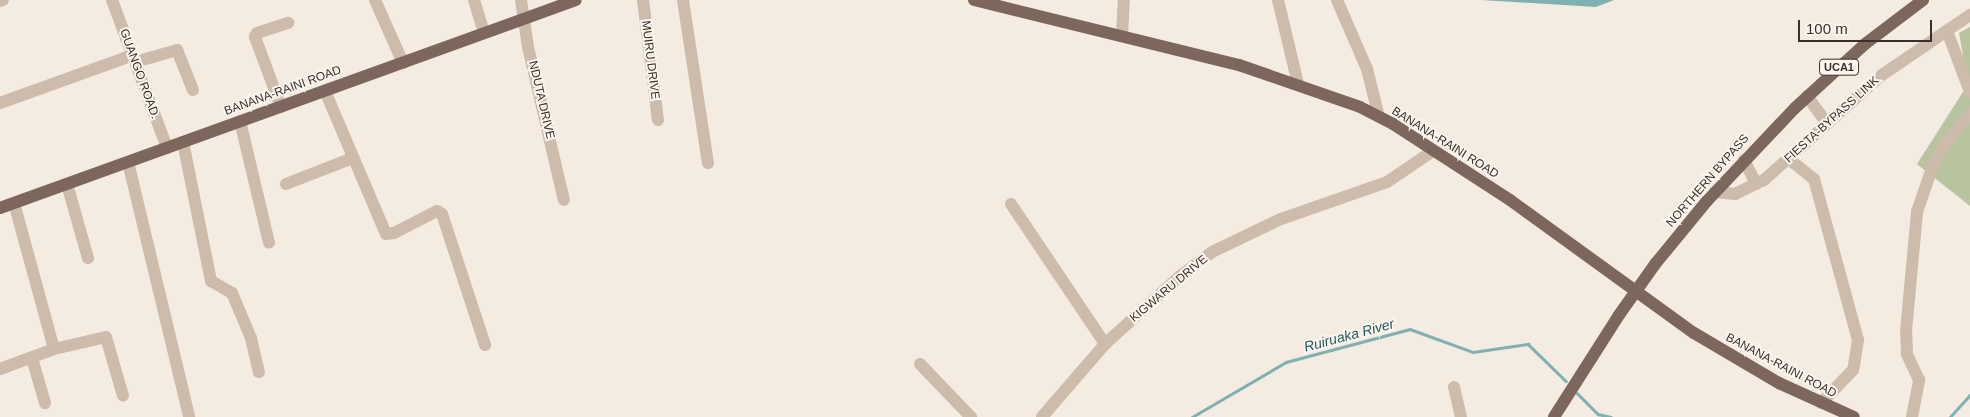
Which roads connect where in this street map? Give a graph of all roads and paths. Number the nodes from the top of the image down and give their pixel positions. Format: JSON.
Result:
{"nodes":[{"id":1,"x":112,"y":0,"type":"edge"},
{"id":2,"x":375,"y":0,"type":"edge"},
{"id":3,"x":474,"y":0,"type":"edge"},
{"id":4,"x":521,"y":0,"type":"edge"},
{"id":5,"x":576,"y":0,"type":"edge"},
{"id":6,"x":642,"y":0,"type":"edge"},
{"id":7,"x":683,"y":0,"type":"edge"},
{"id":8,"x":974,"y":0,"type":"edge"},
{"id":9,"x":1124,"y":0,"type":"edge"},
{"id":10,"x":1278,"y":0,"type":"edge"},
{"id":11,"x":1337,"y":0,"type":"edge"},
{"id":12,"x":1923,"y":0,"type":"edge"},
{"id":13,"x":993,"y":2,"type":"edge"},
{"id":14,"x":1970,"y":15,"type":"edge"},
{"id":15,"x":523,"y":20,"type":"junction"},
{"id":16,"x":288,"y":23,"type":"dead end"},
{"id":17,"x":1947,"y":31,"type":"junction"},
{"id":18,"x":484,"y":33,"type":"junction"},
{"id":19,"x":1122,"y":35,"type":"junction"},
{"id":20,"x":134,"y":59,"type":"junction"},
{"id":21,"x":403,"y":63,"type":"junction"},
{"id":22,"x":1298,"y":84,"type":"junction"},
{"id":23,"x":192,"y":90,"type":"dead end"},
{"id":24,"x":325,"y":91,"type":"junction"},
{"id":25,"x":1970,"y":92,"type":"edge"},
{"id":26,"x":1807,"y":96,"type":"junction"},
{"id":27,"x":0,"y":103,"type":"edge"},
{"id":28,"x":281,"y":107,"type":"junction"},
{"id":29,"x":1970,"y":113,"type":"edge"},
{"id":30,"x":1378,"y":117,"type":"junction"},
{"id":31,"x":658,"y":120,"type":"dead end"},
{"id":32,"x":240,"y":121,"type":"junction"},
{"id":33,"x":1826,"y":122,"type":"junction"},
{"id":34,"x":183,"y":142,"type":"junction"},
{"id":35,"x":167,"y":148,"type":"junction"},
{"id":36,"x":1433,"y":151,"type":"junction"},
{"id":37,"x":353,"y":158,"type":"junction"},
{"id":38,"x":1789,"y":159,"type":"junction"},
{"id":39,"x":1744,"y":160,"type":"junction"},
{"id":40,"x":128,"y":162,"type":"junction"},
{"id":41,"x":708,"y":163,"type":"dead end"},
{"id":42,"x":67,"y":184,"type":"junction"},
{"id":43,"x":286,"y":184,"type":"dead end"},
{"id":44,"x":1756,"y":184,"type":"junction"},
{"id":45,"x":1715,"y":192,"type":"junction"},
{"id":46,"x":564,"y":200,"type":"dead end"},
{"id":47,"x":14,"y":203,"type":"junction"},
{"id":48,"x":1011,"y":204,"type":"dead end"},
{"id":49,"x":0,"y":208,"type":"edge"},
{"id":50,"x":269,"y":242,"type":"dead end"},
{"id":51,"x":88,"y":258,"type":"dead end"},
{"id":52,"x":1105,"y":344,"type":"junction"},
{"id":53,"x":485,"y":345,"type":"dead end"},
{"id":54,"x":54,"y":349,"type":"junction"},
{"id":55,"x":32,"y":358,"type":"junction"},
{"id":56,"x":920,"y":364,"type":"dead end"},
{"id":57,"x":0,"y":369,"type":"edge"},
{"id":58,"x":259,"y":372,"type":"dead end"},
{"id":59,"x":1454,"y":387,"type":"dead end"},
{"id":60,"x":122,"y":396,"type":"dead end"},
{"id":61,"x":45,"y":403,"type":"dead end"},
{"id":62,"x":1821,"y":403,"type":"junction"},
{"id":63,"x":189,"y":417,"type":"edge"},
{"id":64,"x":971,"y":417,"type":"edge"},
{"id":65,"x":1042,"y":417,"type":"edge"},
{"id":66,"x":1461,"y":417,"type":"edge"},
{"id":67,"x":1554,"y":417,"type":"edge"},
{"id":68,"x":1854,"y":417,"type":"edge"},
{"id":69,"x":1912,"y":417,"type":"edge"}],
"edges":[{"from":1,"to":20,"type":"street","name":"GUANGO ROAD."},
{"from":2,"to":21,"type":"street"},
{"from":3,"to":18,"type":"street"},
{"from":4,"to":15,"type":"street","name":"NDUTA DRIVE"},
{"from":5,"to":15,"type":"main road","name":"BANANA-RAINI ROAD"},
{"from":6,"to":31,"type":"street","name":"MUIRU DRIVE"},
{"from":7,"to":41,"type":"street"},
{"from":8,"to":13,"type":"main road","name":"BANANA-RAINI ROAD"},
{"from":9,"to":19,"type":"street"},
{"from":10,"to":22,"type":"street"},
{"from":11,"to":30,"type":"street"},
{"from":12,"to":26,"type":"main road","name":"NORTHERN BYPASS","number":"UCA1"},
{"from":13,"to":19,"type":"main road","name":"BANANA-RAINI ROAD"},
{"from":14,"to":17,"type":"street","name":"FIESTA-BYPASS LINK"},
{"from":15,"to":18,"type":"main road","name":"BANANA-RAINI ROAD"},
{"from":15,"to":46,"type":"street","name":"NDUTA DRIVE"},
{"from":16,"to":28,"type":"street"},
{"from":17,"to":25,"type":"street"},
{"from":17,"to":33,"type":"street","name":"FIESTA-BYPASS LINK"},
{"from":18,"to":21,"type":"main road","name":"BANANA-RAINI ROAD"},
{"from":19,"to":22,"type":"main road","name":"BANANA-RAINI ROAD"},
{"from":20,"to":23,"type":"street"},
{"from":20,"to":27,"type":"street"},
{"from":20,"to":35,"type":"street","name":"GUANGO ROAD."},
{"from":21,"to":24,"type":"main road","name":"BANANA-RAINI ROAD"},
{"from":22,"to":30,"type":"main road","name":"BANANA-RAINI ROAD"},
{"from":24,"to":28,"type":"main road","name":"BANANA-RAINI ROAD"},
{"from":24,"to":37,"type":"street"},
{"from":26,"to":33,"type":"street"},
{"from":26,"to":39,"type":"main road","name":"NORTHERN BYPASS","number":"UCA1"},
{"from":28,"to":32,"type":"main road","name":"BANANA-RAINI ROAD"},
{"from":29,"to":69,"type":"street"},
{"from":30,"to":36,"type":"main road","name":"BANANA-RAINI ROAD"},
{"from":32,"to":34,"type":"main road","name":"BANANA-RAINI ROAD"},
{"from":32,"to":50,"type":"street"},
{"from":33,"to":38,"type":"street","name":"FIESTA-BYPASS LINK"},
{"from":34,"to":35,"type":"main road","name":"BANANA-RAINI ROAD"},
{"from":34,"to":58,"type":"street"},
{"from":35,"to":40,"type":"main road","name":"BANANA-RAINI ROAD"},
{"from":36,"to":52,"type":"street","name":"KIGWARU DRIVE"},
{"from":36,"to":62,"type":"main road","name":"BANANA-RAINI ROAD"},
{"from":37,"to":43,"type":"street"},
{"from":37,"to":53,"type":"street"},
{"from":38,"to":44,"type":"street","name":"FIESTA-BYPASS LINK"},
{"from":38,"to":62,"type":"street"},
{"from":39,"to":44,"type":"street"},
{"from":39,"to":45,"type":"main road","name":"NORTHERN BYPASS","number":"UCA1"},
{"from":40,"to":42,"type":"main road","name":"BANANA-RAINI ROAD"},
{"from":40,"to":63,"type":"street"},
{"from":42,"to":47,"type":"main road","name":"BANANA-RAINI ROAD"},
{"from":42,"to":51,"type":"street"},
{"from":44,"to":45,"type":"street","name":"FIESTA-BYPASS LINK"},
{"from":45,"to":67,"type":"main road","name":"NORTHERN BYPASS","number":"UCA1","bridge":true},
{"from":47,"to":49,"type":"main road","name":"BANANA-RAINI ROAD"},
{"from":47,"to":54,"type":"street"},
{"from":48,"to":52,"type":"street"},
{"from":52,"to":65,"type":"street","name":"KIGWARU DRIVE"},
{"from":54,"to":55,"type":"street"},
{"from":54,"to":60,"type":"street"},
{"from":55,"to":57,"type":"street"},
{"from":55,"to":61,"type":"street"},
{"from":56,"to":64,"type":"street"},
{"from":59,"to":66,"type":"street"},
{"from":62,"to":68,"type":"main road","name":"BANANA-RAINI ROAD"}]}
